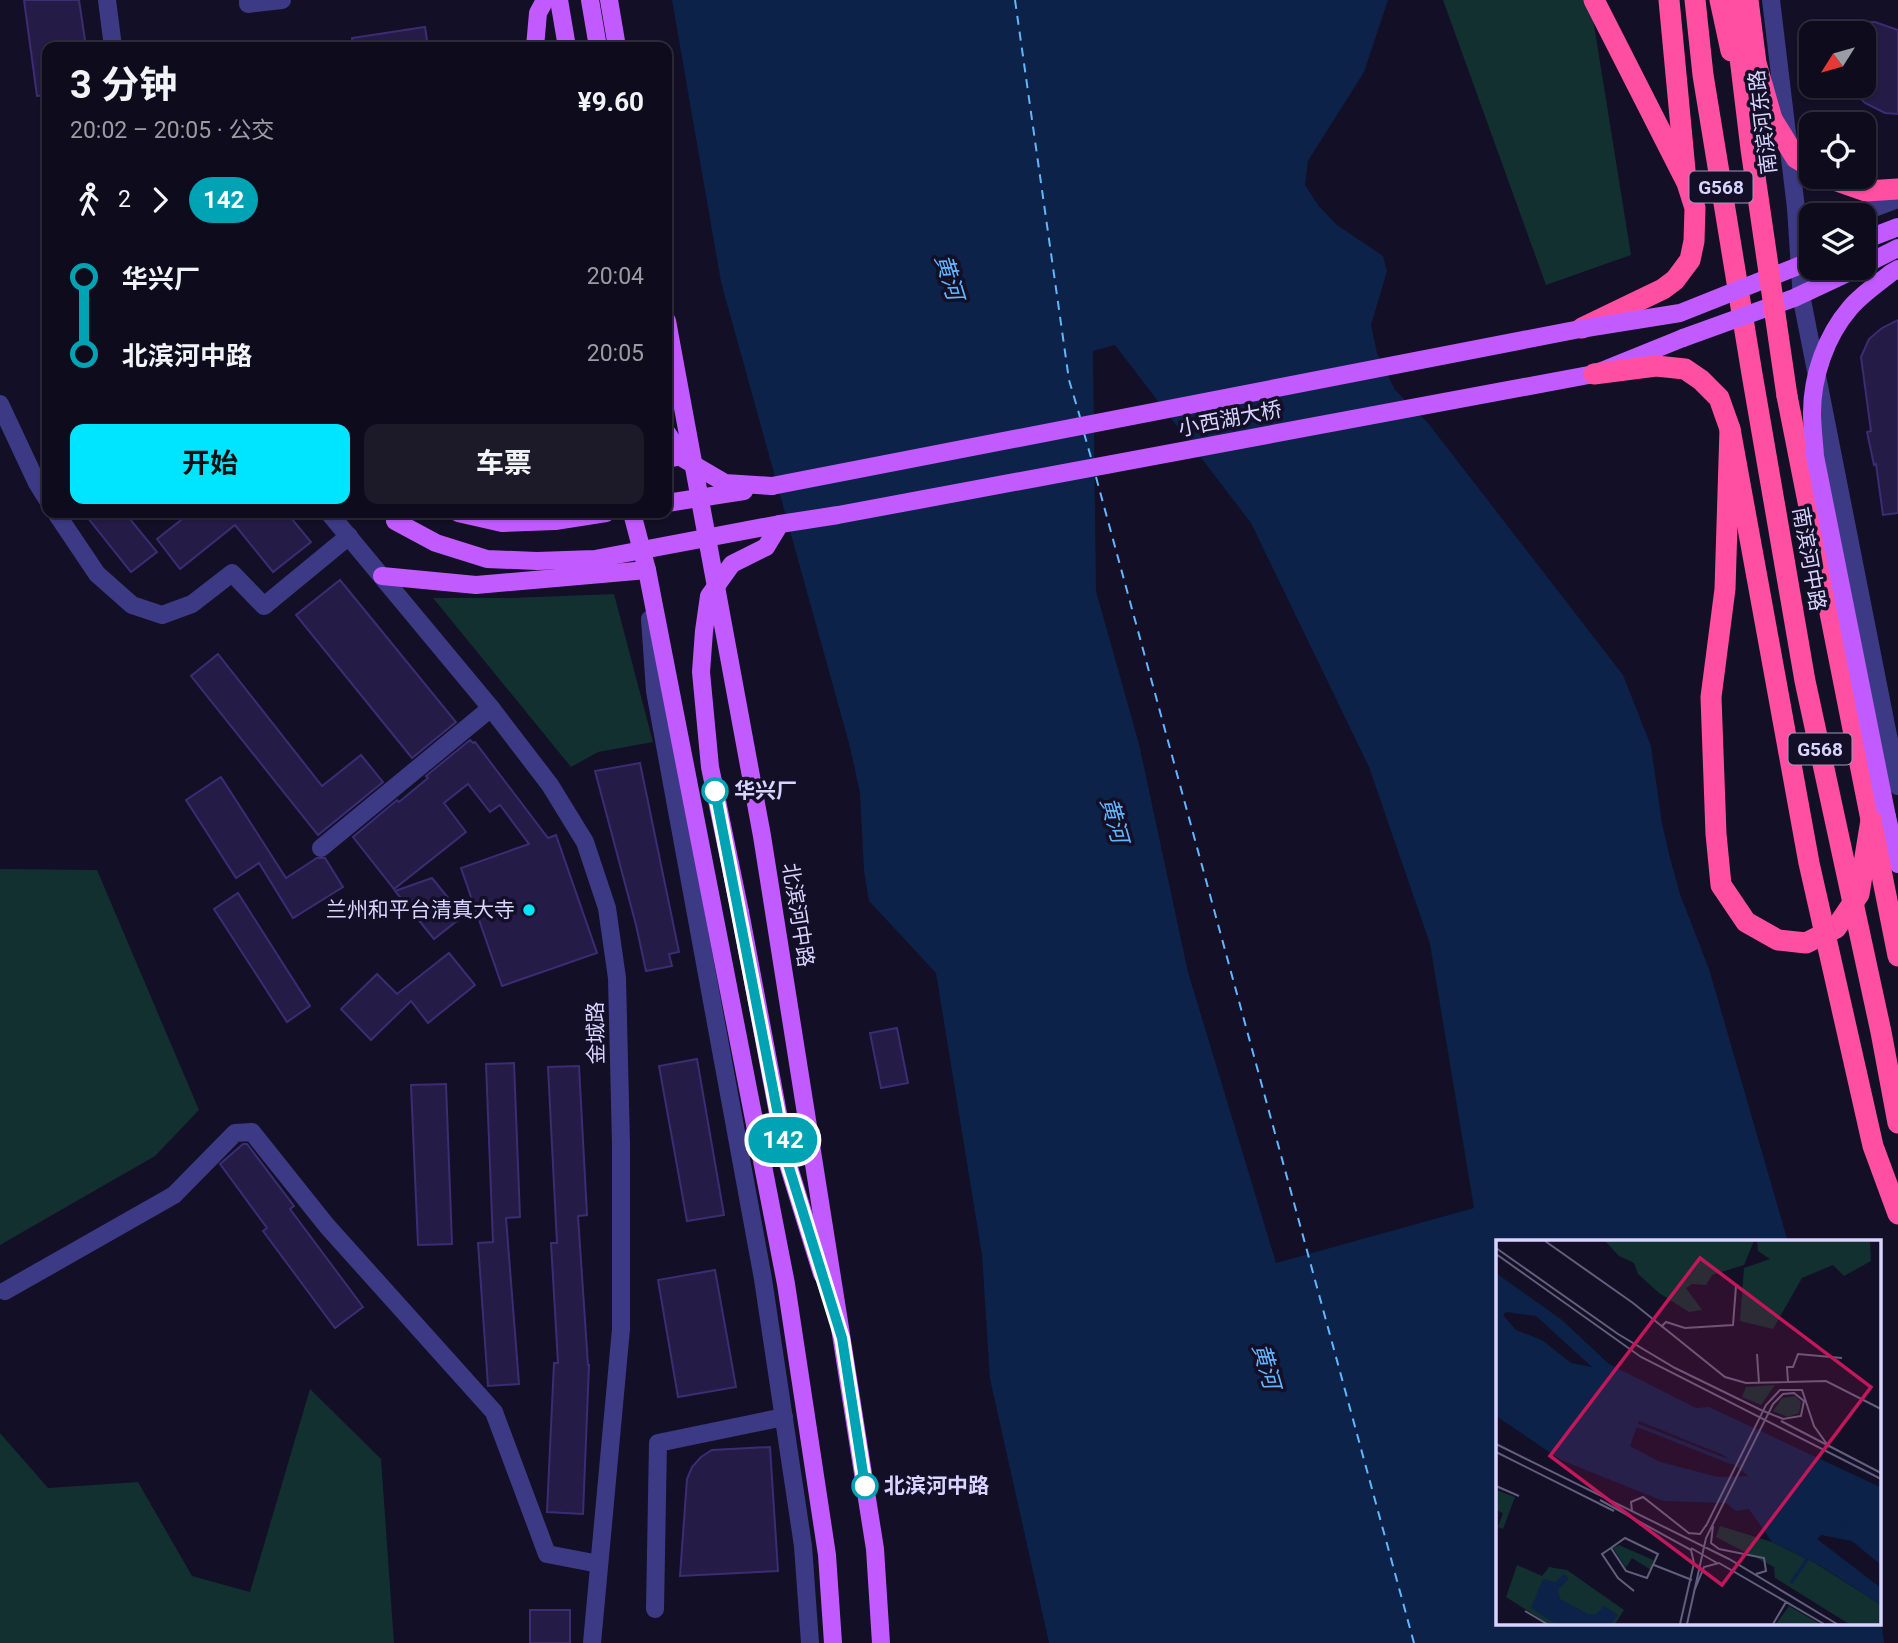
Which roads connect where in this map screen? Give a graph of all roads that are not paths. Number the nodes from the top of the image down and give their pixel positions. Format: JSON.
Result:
{"nodes":[{"id":1,"x":107,"y":0,"type":"edge"},
{"id":2,"x":247,"y":0,"type":"edge"},
{"id":3,"x":282,"y":0,"type":"edge"},
{"id":4,"x":545,"y":0,"type":"edge"},
{"id":5,"x":559,"y":0,"type":"edge"},
{"id":6,"x":590,"y":0,"type":"edge"},
{"id":7,"x":609,"y":0,"type":"edge"},
{"id":8,"x":1594,"y":0,"type":"edge"},
{"id":9,"x":1669,"y":0,"type":"edge"},
{"id":10,"x":1695,"y":0,"type":"edge"},
{"id":11,"x":1720,"y":0,"type":"edge"},
{"id":12,"x":1732,"y":0,"type":"edge"},
{"id":13,"x":1748,"y":0,"type":"edge"},
{"id":14,"x":1771,"y":0,"type":"edge"},
{"id":15,"x":112,"y":42,"type":"edge"},
{"id":16,"x":535,"y":42,"type":"edge"},
{"id":17,"x":566,"y":42,"type":"edge"},
{"id":18,"x":597,"y":42,"type":"edge"},
{"id":19,"x":616,"y":42,"type":"edge"},
{"id":20,"x":1751,"y":149,"type":"junction"},
{"id":21,"x":1799,"y":160,"type":"edge"},
{"id":22,"x":1687,"y":183,"type":"junction"},
{"id":23,"x":1860,"y":189,"type":"edge"},
{"id":24,"x":1898,"y":189,"type":"edge"},
{"id":25,"x":1898,"y":199,"type":"edge"},
{"id":26,"x":1876,"y":207,"type":"edge"},
{"id":27,"x":1799,"y":217,"type":"edge"},
{"id":28,"x":1898,"y":227,"type":"edge"},
{"id":29,"x":1876,"y":235,"type":"edge"},
{"id":30,"x":1898,"y":250,"type":"edge"},
{"id":31,"x":1876,"y":260,"type":"edge"},
{"id":32,"x":1799,"y":266,"type":"edge"},
{"id":33,"x":1898,"y":269,"type":"edge"},
{"id":34,"x":1803,"y":280,"type":"edge"},
{"id":35,"x":1832,"y":280,"type":"edge"},
{"id":36,"x":1802,"y":300,"type":"junction"},
{"id":37,"x":1580,"y":329,"type":"junction"},
{"id":38,"x":672,"y":349,"type":"edge"},
{"id":39,"x":1594,"y":373,"type":"junction"},
{"id":40,"x":0,"y":404,"type":"edge"},
{"id":41,"x":1730,"y":429,"type":"junction"},
{"id":42,"x":672,"y":441,"type":"edge"},
{"id":43,"x":691,"y":454,"type":"junction"},
{"id":44,"x":672,"y":458,"type":"edge"},
{"id":45,"x":772,"y":486,"type":"junction"},
{"id":46,"x":42,"y":491,"type":"edge"},
{"id":47,"x":672,"y":502,"type":"edge"},
{"id":48,"x":59,"y":518,"type":"edge"},
{"id":49,"x":333,"y":518,"type":"edge"},
{"id":50,"x":394,"y":518,"type":"edge"},
{"id":51,"x":480,"y":518,"type":"edge"},
{"id":52,"x":574,"y":518,"type":"edge"},
{"id":53,"x":633,"y":518,"type":"edge"},
{"id":54,"x":641,"y":518,"type":"edge"},
{"id":55,"x":780,"y":524,"type":"junction"},
{"id":56,"x":349,"y":536,"type":"junction"},
{"id":57,"x":647,"y":570,"type":"junction"},
{"id":58,"x":382,"y":576,"type":"junction"},
{"id":59,"x":491,"y":708,"type":"junction"},
{"id":60,"x":1898,"y":786,"type":"edge"},
{"id":61,"x":1879,"y":819,"type":"junction"},
{"id":62,"x":321,"y":848,"type":"dead end"},
{"id":63,"x":1898,"y":864,"type":"edge"},
{"id":64,"x":1898,"y":956,"type":"edge"},
{"id":65,"x":1898,"y":1123,"type":"edge"},
{"id":66,"x":1898,"y":1214,"type":"edge"},
{"id":67,"x":5,"y":1291,"type":"dead end"},
{"id":68,"x":842,"y":1338,"type":"junction"},
{"id":69,"x":784,"y":1417,"type":"junction"},
{"id":70,"x":599,"y":1564,"type":"junction"},
{"id":71,"x":655,"y":1609,"type":"dead end"},
{"id":72,"x":592,"y":1643,"type":"edge"},
{"id":73,"x":810,"y":1643,"type":"edge"},
{"id":74,"x":833,"y":1643,"type":"edge"},
{"id":75,"x":881,"y":1643,"type":"edge"}],
"edges":[{"from":1,"to":15,"type":"street"},
{"from":2,"to":3,"type":"street"},
{"from":4,"to":16,"type":"main road"},
{"from":5,"to":17,"type":"main road"},
{"from":6,"to":18,"type":"main road"},
{"from":7,"to":19,"type":"main road"},
{"from":8,"to":22,"type":"highway"},
{"from":9,"to":22,"type":"highway"},
{"from":10,"to":65,"type":"highway","name":"南滨河中路","number":"G568"},
{"from":11,"to":20,"type":"highway","bridge":true},
{"from":12,"to":20,"type":"highway","name":"南滨河中路","number":"G568","bridge":true},
{"from":13,"to":21,"type":"highway","bridge":true},
{"from":14,"to":27,"type":"street","name":"南滨河东路"},
{"from":20,"to":61,"type":"highway","name":"南滨河中路","number":"G568","bridge":true},
{"from":22,"to":37,"type":"highway","bridge":true},
{"from":23,"to":24,"type":"highway"},
{"from":25,"to":26,"type":"street"},
{"from":28,"to":29,"type":"main road"},
{"from":30,"to":31,"type":"main road"},
{"from":30,"to":36,"type":"street"},
{"from":32,"to":37,"type":"main road","name":"小西湖大桥","bridge":true},
{"from":33,"to":61,"type":"main road","bridge":true},
{"from":34,"to":36,"type":"street","name":"南滨河中路"},
{"from":35,"to":39,"type":"main road","name":"小西湖大桥","bridge":true},
{"from":36,"to":60,"type":"street","name":"南滨河中路"},
{"from":37,"to":45,"type":"main road","name":"小西湖大桥"},
{"from":38,"to":43,"type":"main road","name":"北滨河中路"},
{"from":39,"to":41,"type":"highway"},
{"from":39,"to":55,"type":"main road","name":"小西湖大桥"},
{"from":40,"to":46,"type":"street"},
{"from":41,"to":61,"type":"highway","bridge":true},
{"from":41,"to":66,"type":"highway","bridge":true},
{"from":42,"to":45,"type":"main road","bridge":true},
{"from":43,"to":44,"type":"main road"},
{"from":43,"to":68,"type":"main road","name":"北滨河中路"},
{"from":45,"to":47,"type":"main road","bridge":true},
{"from":48,"to":56,"type":"street"},
{"from":49,"to":56,"type":"street","name":"金城路"},
{"from":50,"to":55,"type":"main road","name":"小西湖大桥","bridge":true},
{"from":51,"to":52,"type":"main road"},
{"from":53,"to":57,"type":"main road"},
{"from":54,"to":57,"type":"main road"},
{"from":55,"to":68,"type":"main road","bridge":true},
{"from":56,"to":58,"type":"street","name":"金城路"},
{"from":57,"to":58,"type":"main road"},
{"from":57,"to":69,"type":"street"},
{"from":57,"to":74,"type":"main road"},
{"from":58,"to":59,"type":"street","name":"金城路"},
{"from":59,"to":62,"type":"street"},
{"from":59,"to":70,"type":"street","name":"金城路"},
{"from":61,"to":63,"type":"main road"},
{"from":61,"to":64,"type":"highway","name":"南滨河中路","number":"G568"},
{"from":67,"to":70,"type":"street"},
{"from":68,"to":75,"type":"main road","name":"北滨河中路"},
{"from":69,"to":71,"type":"street"},
{"from":69,"to":73,"type":"street"},
{"from":70,"to":72,"type":"street","name":"金城路"}]}
